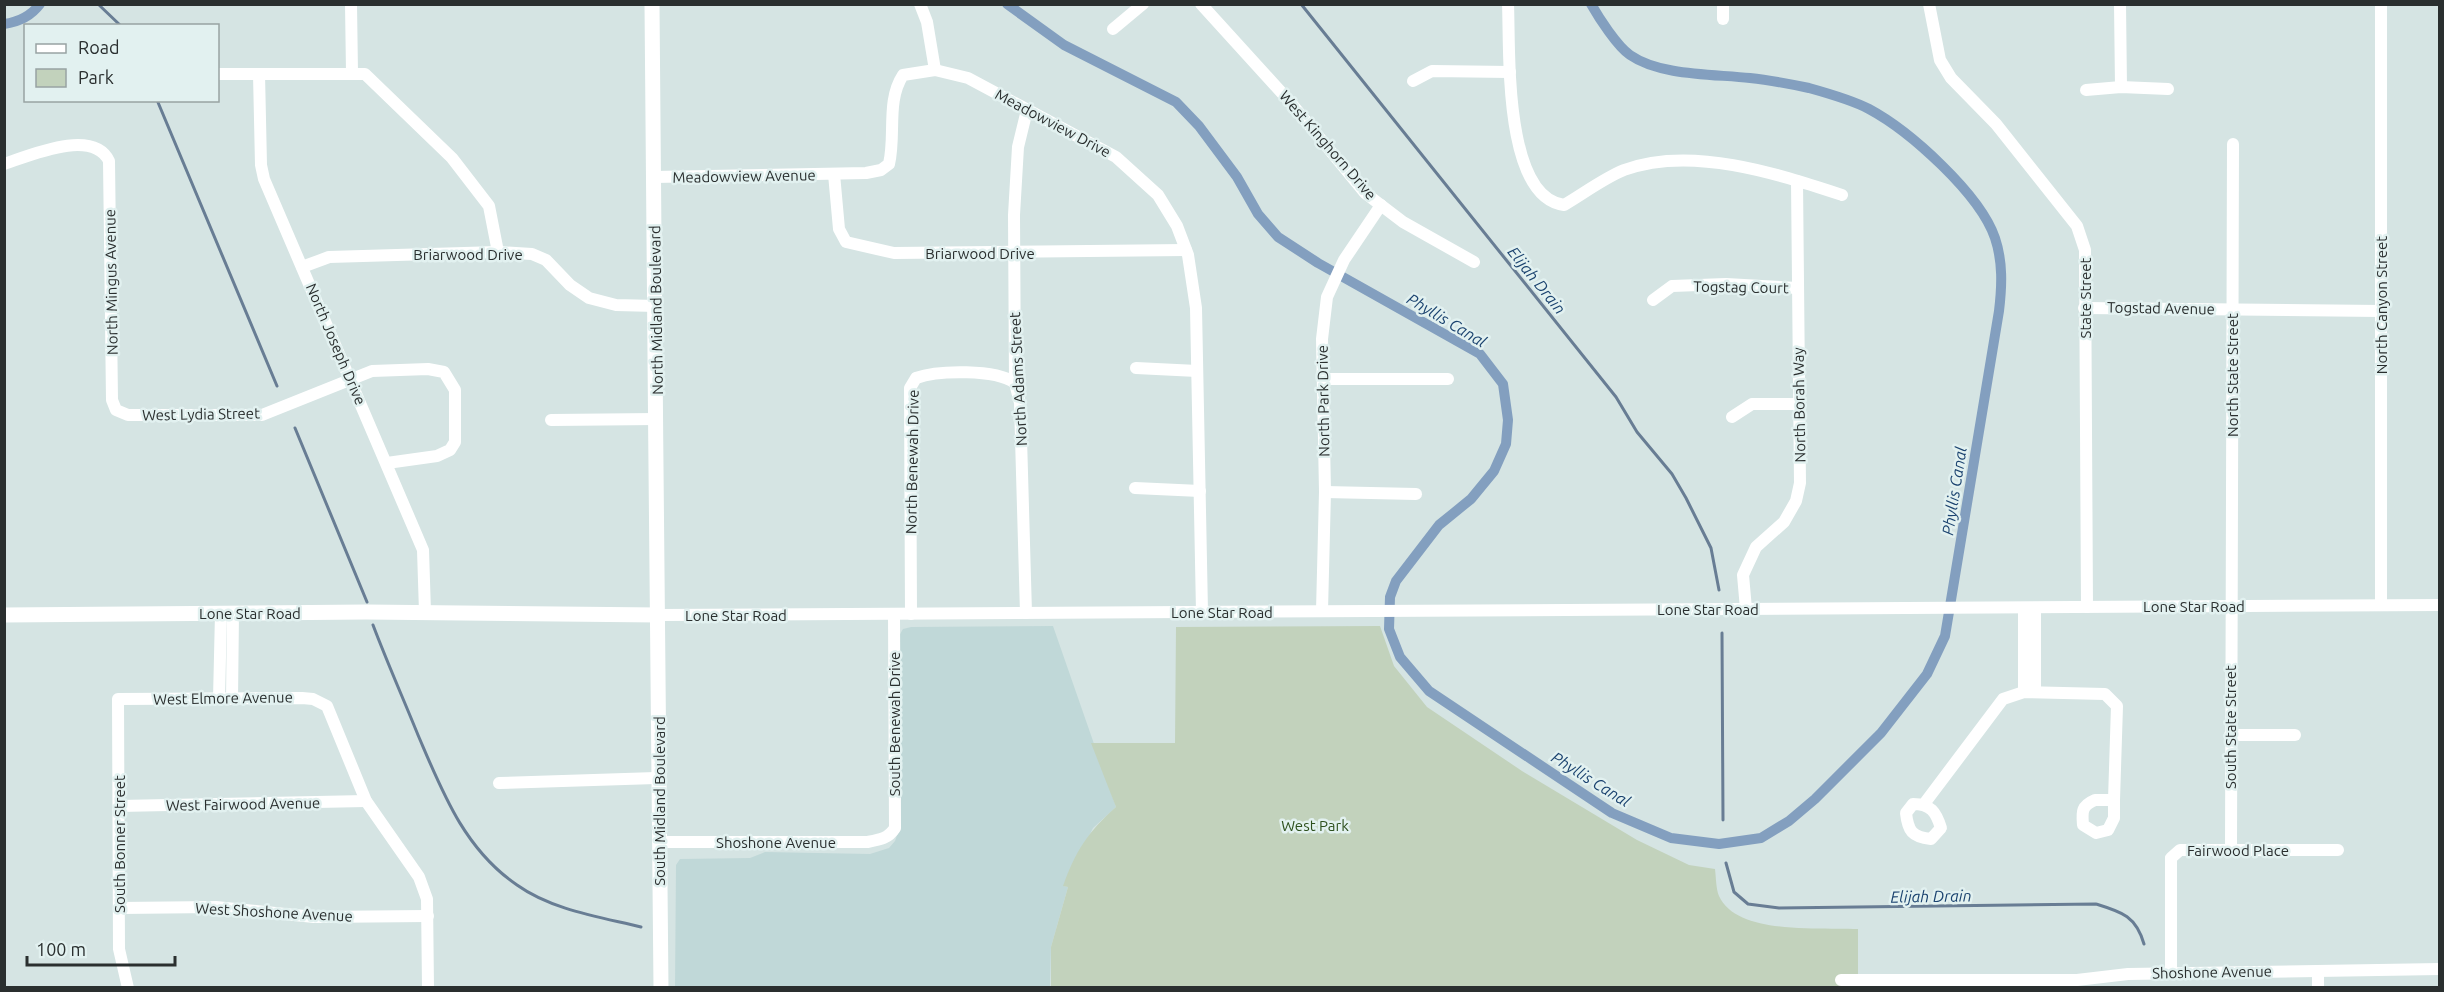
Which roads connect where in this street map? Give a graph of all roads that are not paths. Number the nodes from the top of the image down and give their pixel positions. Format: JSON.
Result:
{"nodes":[{"id":1,"x":351,"y":4,"type":"edge"},
{"id":2,"x":652,"y":4,"type":"edge"},
{"id":3,"x":920,"y":4,"type":"edge"},
{"id":4,"x":1143,"y":4,"type":"edge"},
{"id":5,"x":1201,"y":4,"type":"edge"},
{"id":6,"x":1508,"y":4,"type":"edge"},
{"id":7,"x":1723,"y":4,"type":"edge"},
{"id":8,"x":1929,"y":4,"type":"edge"},
{"id":9,"x":2120,"y":4,"type":"edge"},
{"id":10,"x":2381,"y":4,"type":"edge"},
{"id":11,"x":1722,"y":19,"type":"dead end"},
{"id":12,"x":1113,"y":29,"type":"dead end"},
{"id":13,"x":935,"y":70,"type":"junction"},
{"id":14,"x":1510,"y":72,"type":"junction"},
{"id":15,"x":352,"y":73,"type":"junction"},
{"id":16,"x":219,"y":74,"type":"edge"},
{"id":17,"x":259,"y":74,"type":"junction"},
{"id":18,"x":1413,"y":81,"type":"dead end"},
{"id":19,"x":2121,"y":87,"type":"junction"},
{"id":20,"x":2168,"y":89,"type":"dead end"},
{"id":21,"x":2086,"y":90,"type":"dead end"},
{"id":22,"x":1027,"y":110,"type":"junction"},
{"id":23,"x":2233,"y":144,"type":"dead end"},
{"id":24,"x":4,"y":164,"type":"edge"},
{"id":25,"x":834,"y":174,"type":"junction"},
{"id":26,"x":654,"y":177,"type":"junction"},
{"id":27,"x":1797,"y":181,"type":"junction"},
{"id":28,"x":1842,"y":195,"type":"dead end"},
{"id":29,"x":1381,"y":205,"type":"junction"},
{"id":30,"x":1186,"y":250,"type":"junction"},
{"id":31,"x":498,"y":252,"type":"junction"},
{"id":32,"x":1014,"y":253,"type":"junction"},
{"id":33,"x":1474,"y":262,"type":"dead end"},
{"id":34,"x":302,"y":267,"type":"junction"},
{"id":35,"x":1798,"y":288,"type":"junction"},
{"id":36,"x":1653,"y":300,"type":"dead end"},
{"id":37,"x":656,"y":306,"type":"junction"},
{"id":38,"x":2084,"y":308,"type":"junction"},
{"id":39,"x":2232,"y":309,"type":"junction"},
{"id":40,"x":2381,"y":311,"type":"junction"},
{"id":41,"x":1136,"y":368,"type":"dead end"},
{"id":42,"x":1197,"y":370,"type":"junction"},
{"id":43,"x":351,"y":378,"type":"junction"},
{"id":44,"x":1323,"y":379,"type":"junction"},
{"id":45,"x":1448,"y":379,"type":"dead end"},
{"id":46,"x":1015,"y":383,"type":"junction"},
{"id":47,"x":1799,"y":404,"type":"junction"},
{"id":48,"x":116,"y":410,"type":"joint"},
{"id":49,"x":1732,"y":417,"type":"dead end"},
{"id":50,"x":657,"y":419,"type":"junction"},
{"id":51,"x":551,"y":420,"type":"dead end"},
{"id":52,"x":387,"y":463,"type":"junction"},
{"id":53,"x":1135,"y":488,"type":"dead end"},
{"id":54,"x":1200,"y":491,"type":"junction"},
{"id":55,"x":1324,"y":492,"type":"junction"},
{"id":56,"x":1416,"y":494,"type":"dead end"},
{"id":57,"x":2381,"y":605,"type":"junction"},
{"id":58,"x":2439,"y":605,"type":"edge"},
{"id":59,"x":2231,"y":606,"type":"junction"},
{"id":60,"x":2087,"y":607,"type":"junction"},
{"id":61,"x":1746,"y":609,"type":"junction"},
{"id":62,"x":2029,"y":609,"type":"junction"},
{"id":63,"x":1322,"y":611,"type":"junction"},
{"id":64,"x":425,"y":612,"type":"junction"},
{"id":65,"x":1202,"y":612,"type":"junction"},
{"id":66,"x":227,"y":613,"type":"junction"},
{"id":67,"x":1026,"y":613,"type":"junction"},
{"id":68,"x":894,"y":614,"type":"junction"},
{"id":69,"x":911,"y":614,"type":"junction"},
{"id":70,"x":4,"y":615,"type":"edge"},
{"id":71,"x":659,"y":615,"type":"junction"},
{"id":72,"x":2030,"y":692,"type":"junction"},
{"id":73,"x":118,"y":699,"type":"joint"},
{"id":74,"x":226,"y":699,"type":"junction"},
{"id":75,"x":2230,"y":735,"type":"junction"},
{"id":76,"x":2295,"y":735,"type":"dead end"},
{"id":77,"x":657,"y":778,"type":"junction"},
{"id":78,"x":499,"y":783,"type":"dead end"},
{"id":79,"x":2114,"y":800,"type":"dead end"},
{"id":80,"x":366,"y":801,"type":"junction"},
{"id":81,"x":1924,"y":804,"type":"dead end"},
{"id":82,"x":119,"y":806,"type":"junction"},
{"id":83,"x":890,"y":834,"type":"joint"},
{"id":84,"x":659,"y":842,"type":"junction"},
{"id":85,"x":2231,"y":848,"type":"junction"},
{"id":86,"x":2338,"y":850,"type":"dead end"},
{"id":87,"x":119,"y":908,"type":"junction"},
{"id":88,"x":428,"y":916,"type":"junction"},
{"id":89,"x":2439,"y":969,"type":"edge"},
{"id":90,"x":2318,"y":971,"type":"junction"},
{"id":91,"x":2171,"y":973,"type":"junction"},
{"id":92,"x":1840,"y":980,"type":"dead end"},
{"id":93,"x":1929,"y":984,"type":"edge"},
{"id":94,"x":2071,"y":984,"type":"edge"},
{"id":95,"x":128,"y":987,"type":"edge"},
{"id":96,"x":428,"y":987,"type":"edge"},
{"id":97,"x":661,"y":987,"type":"edge"},
{"id":98,"x":2318,"y":987,"type":"edge"}],
"edges":[{"from":1,"to":15,"type":"street"},
{"from":2,"to":26,"type":"main road","name":"North Midland Boulevard"},
{"from":3,"to":13,"type":"street"},
{"from":4,"to":12,"type":"street"},
{"from":5,"to":29,"type":"street","name":"West Kinghorn Drive"},
{"from":6,"to":14,"type":"street"},
{"from":7,"to":11,"type":"street"},
{"from":8,"to":38,"type":"street","name":"State Street"},
{"from":9,"to":19,"type":"street"},
{"from":10,"to":40,"type":"street","name":"North Canyon Street"},
{"from":13,"to":22,"type":"street","name":"Meadowview Drive"},
{"from":13,"to":25,"type":"street","name":"Meadowview Drive"},
{"from":14,"to":18,"type":"street"},
{"from":14,"to":27,"type":"street"},
{"from":15,"to":17,"type":"street"},
{"from":15,"to":31,"type":"street"},
{"from":16,"to":17,"type":"street"},
{"from":17,"to":34,"type":"street","name":"North Joseph Drive"},
{"from":19,"to":20,"type":"street"},
{"from":19,"to":21,"type":"street"},
{"from":22,"to":30,"type":"street","name":"Meadowview Drive"},
{"from":22,"to":32,"type":"street","name":"North Adams Street"},
{"from":23,"to":39,"type":"street","name":"North State Street"},
{"from":24,"to":48,"type":"street","name":"North Mingus Avenue"},
{"from":25,"to":26,"type":"street","name":"Meadowview Avenue"},
{"from":25,"to":32,"type":"street","name":"Briarwood Drive"},
{"from":26,"to":37,"type":"main road","name":"North Midland Boulevard"},
{"from":27,"to":28,"type":"street"},
{"from":27,"to":35,"type":"street","name":"North Borah Way"},
{"from":29,"to":33,"type":"street","name":"West Kinghorn Drive"},
{"from":29,"to":44,"type":"street","name":"North Park Drive"},
{"from":30,"to":32,"type":"street","name":"Briarwood Drive"},
{"from":30,"to":42,"type":"street","name":"Meadowview Drive"},
{"from":31,"to":34,"type":"street","name":"Briarwood Drive"},
{"from":31,"to":37,"type":"street","name":"Briarwood Drive"},
{"from":32,"to":46,"type":"street","name":"North Adams Street"},
{"from":34,"to":43,"type":"street","name":"North Joseph Drive"},
{"from":35,"to":36,"type":"street","name":"Togstag Court"},
{"from":35,"to":47,"type":"street","name":"North Borah Way"},
{"from":37,"to":50,"type":"main road","name":"North Midland Boulevard"},
{"from":38,"to":39,"type":"street","name":"Togstad Avenue"},
{"from":38,"to":60,"type":"street","name":"State Street"},
{"from":39,"to":40,"type":"street","name":"Togstad Avenue"},
{"from":39,"to":59,"type":"street","name":"North State Street"},
{"from":40,"to":57,"type":"street","name":"North Canyon Street"},
{"from":41,"to":42,"type":"street"},
{"from":42,"to":54,"type":"street","name":"Meadowview Drive"},
{"from":43,"to":48,"type":"street","name":"West Lydia Street"},
{"from":43,"to":52,"type":"street","name":"North Joseph Drive"},
{"from":43,"to":52,"type":"street","name":"West Lydia Street"},
{"from":44,"to":45,"type":"street"},
{"from":44,"to":55,"type":"street","name":"North Park Drive"},
{"from":46,"to":67,"type":"street","name":"North Adams Street"},
{"from":46,"to":69,"type":"street","name":"North Benewah Drive"},
{"from":47,"to":49,"type":"street"},
{"from":47,"to":61,"type":"street","name":"North Borah Way"},
{"from":50,"to":51,"type":"street"},
{"from":50,"to":71,"type":"main road","name":"North Midland Boulevard"},
{"from":52,"to":64,"type":"street","name":"North Joseph Drive"},
{"from":53,"to":54,"type":"street"},
{"from":54,"to":65,"type":"street","name":"Meadowview Drive"},
{"from":55,"to":56,"type":"street"},
{"from":55,"to":63,"type":"street","name":"North Park Drive"},
{"from":57,"to":58,"type":"street","name":"Lone Star Road"},
{"from":57,"to":59,"type":"street","name":"Lone Star Road"},
{"from":59,"to":60,"type":"street","name":"Lone Star Road"},
{"from":59,"to":75,"type":"street","name":"South State Street"},
{"from":60,"to":62,"type":"street","name":"Lone Star Road"},
{"from":61,"to":62,"type":"street","name":"Lone Star Road"},
{"from":61,"to":63,"type":"street","name":"Lone Star Road"},
{"from":62,"to":72,"type":"street"},
{"from":63,"to":65,"type":"street","name":"Lone Star Road"},
{"from":64,"to":66,"type":"main road","name":"Lone Star Road"},
{"from":64,"to":71,"type":"main road","name":"Lone Star Road"},
{"from":65,"to":67,"type":"street","name":"Lone Star Road"},
{"from":66,"to":70,"type":"main road","name":"Lone Star Road"},
{"from":66,"to":74,"type":"street"},
{"from":67,"to":69,"type":"street","name":"Lone Star Road"},
{"from":68,"to":69,"type":"street","name":"Lone Star Road"},
{"from":68,"to":71,"type":"street","name":"Lone Star Road"},
{"from":68,"to":83,"type":"street","name":"South Benewah Drive"},
{"from":71,"to":77,"type":"main road","name":"South Midland Boulevard"},
{"from":72,"to":79,"type":"street"},
{"from":72,"to":81,"type":"street"},
{"from":73,"to":74,"type":"street","name":"West Elmore Avenue"},
{"from":73,"to":82,"type":"street","name":"South Bonner Street"},
{"from":74,"to":80,"type":"street","name":"West Elmore Avenue"},
{"from":75,"to":76,"type":"street"},
{"from":75,"to":85,"type":"street","name":"South State Street"},
{"from":77,"to":78,"type":"street"},
{"from":77,"to":84,"type":"main road","name":"South Midland Boulevard"},
{"from":80,"to":82,"type":"street","name":"West Fairwood Avenue"},
{"from":80,"to":88,"type":"street"},
{"from":82,"to":87,"type":"street","name":"South Bonner Street"},
{"from":83,"to":84,"type":"street","name":"Shoshone Avenue"},
{"from":84,"to":97,"type":"main road","name":"South Midland Boulevard"},
{"from":85,"to":86,"type":"street","name":"Fairwood Place"},
{"from":85,"to":91,"type":"street","name":"Fairwood Place"},
{"from":87,"to":88,"type":"street","name":"West Shoshone Avenue"},
{"from":87,"to":95,"type":"street","name":"South Bonner Street"},
{"from":88,"to":96,"type":"street"},
{"from":89,"to":90,"type":"street","name":"Shoshone Avenue"},
{"from":90,"to":91,"type":"street","name":"Shoshone Avenue"},
{"from":90,"to":98,"type":"street"},
{"from":91,"to":94,"type":"street","name":"Shoshone Avenue"},
{"from":92,"to":93,"type":"street","name":"Shoshone Avenue"},
{"from":93,"to":94,"type":"street","name":"Shoshone Avenue"}]}
